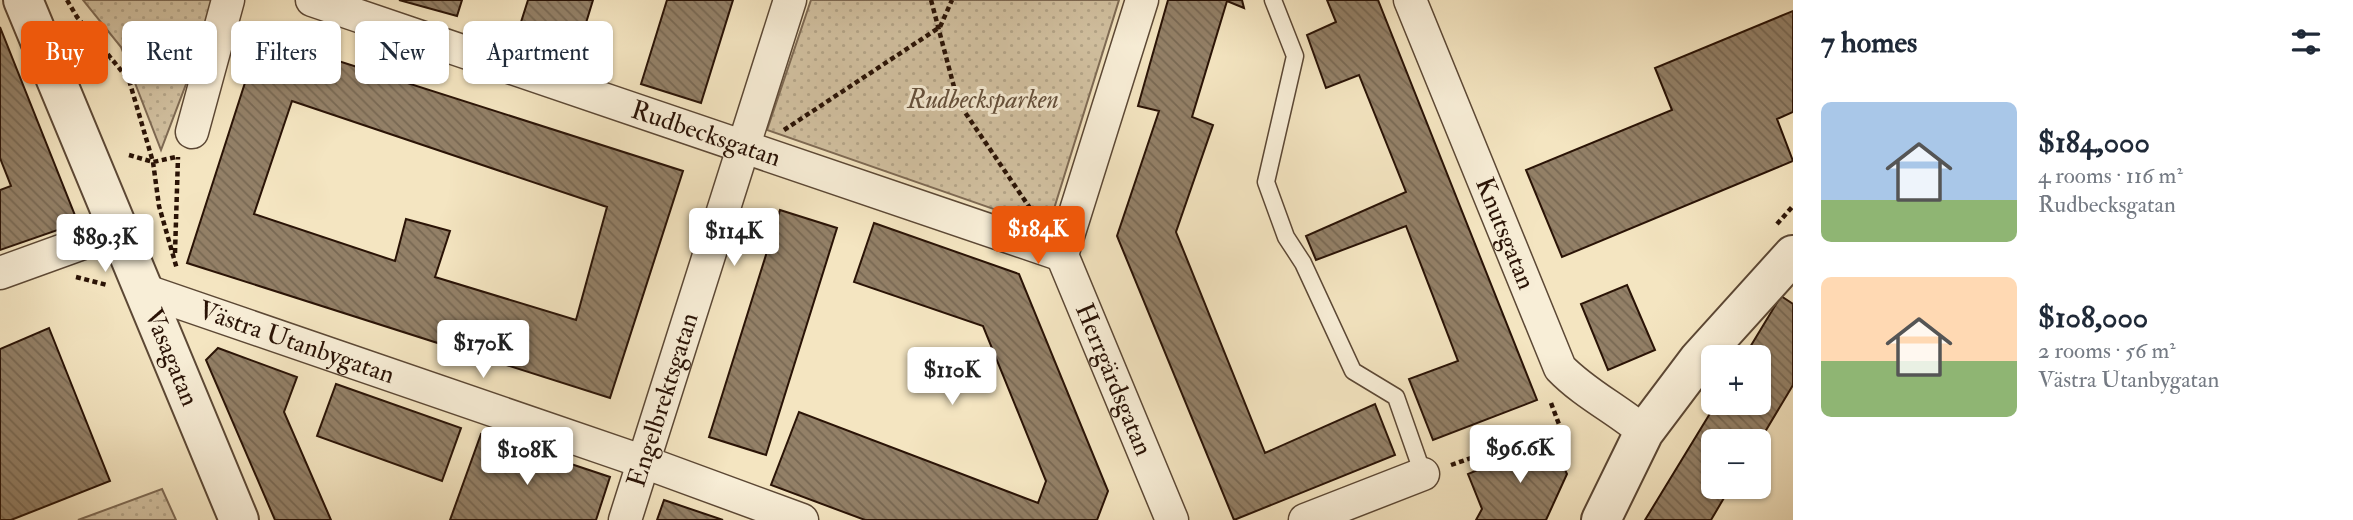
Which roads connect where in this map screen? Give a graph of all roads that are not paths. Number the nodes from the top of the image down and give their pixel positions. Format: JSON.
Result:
{"nodes":[{"id":1,"x":23,"y":0,"type":"edge"},
{"id":2,"x":228,"y":0,"type":"edge"},
{"id":3,"x":312,"y":0,"type":"edge"},
{"id":4,"x":790,"y":0,"type":"edge"},
{"id":5,"x":1142,"y":0,"type":"edge"},
{"id":6,"x":1273,"y":0,"type":"edge"},
{"id":7,"x":1410,"y":0,"type":"edge"},
{"id":8,"x":192,"y":132,"type":"dead end"},
{"id":9,"x":745,"y":147,"type":"junction"},
{"id":10,"x":119,"y":230,"type":"junction"},
{"id":11,"x":1062,"y":255,"type":"junction"},
{"id":12,"x":1793,"y":255,"type":"edge"},
{"id":13,"x":0,"y":273,"type":"edge"},
{"id":14,"x":146,"y":291,"type":"junction"},
{"id":15,"x":1644,"y":432,"type":"junction"},
{"id":16,"x":644,"y":462,"type":"junction"},
{"id":17,"x":1423,"y":474,"type":"joint"},
{"id":18,"x":239,"y":520,"type":"edge"},
{"id":19,"x":625,"y":520,"type":"edge"},
{"id":20,"x":802,"y":520,"type":"edge"},
{"id":21,"x":1172,"y":520,"type":"edge"},
{"id":22,"x":1305,"y":520,"type":"edge"},
{"id":23,"x":1601,"y":520,"type":"edge"}],
"edges":[{"from":1,"to":10,"type":"street","name":"Vasagatan"},
{"from":2,"to":8,"type":"street"},
{"from":3,"to":9,"type":"street","name":"Rudbecksgatan"},
{"from":4,"to":9,"type":"street","name":"Engelbrektsgatan"},
{"from":5,"to":11,"type":"street"},
{"from":6,"to":17,"type":"lane"},
{"from":7,"to":15,"type":"street","name":"Knutsgatan"},
{"from":9,"to":11,"type":"street","name":"Rudbecksgatan"},
{"from":9,"to":16,"type":"street","name":"Engelbrektsgatan"},
{"from":10,"to":13,"type":"street"},
{"from":10,"to":14,"type":"street","name":"Vasagatan"},
{"from":11,"to":21,"type":"street","name":"Herrgärdsgatan"},
{"from":12,"to":15,"type":"street"},
{"from":14,"to":16,"type":"street","name":"Västra Utanbygatan"},
{"from":14,"to":18,"type":"street","name":"Vasagatan"},
{"from":15,"to":23,"type":"street"},
{"from":16,"to":19,"type":"street","name":"Engelbrektsgatan"},
{"from":16,"to":20,"type":"street","name":"Västra Utanbygatan"},
{"from":17,"to":22,"type":"street"}]}
